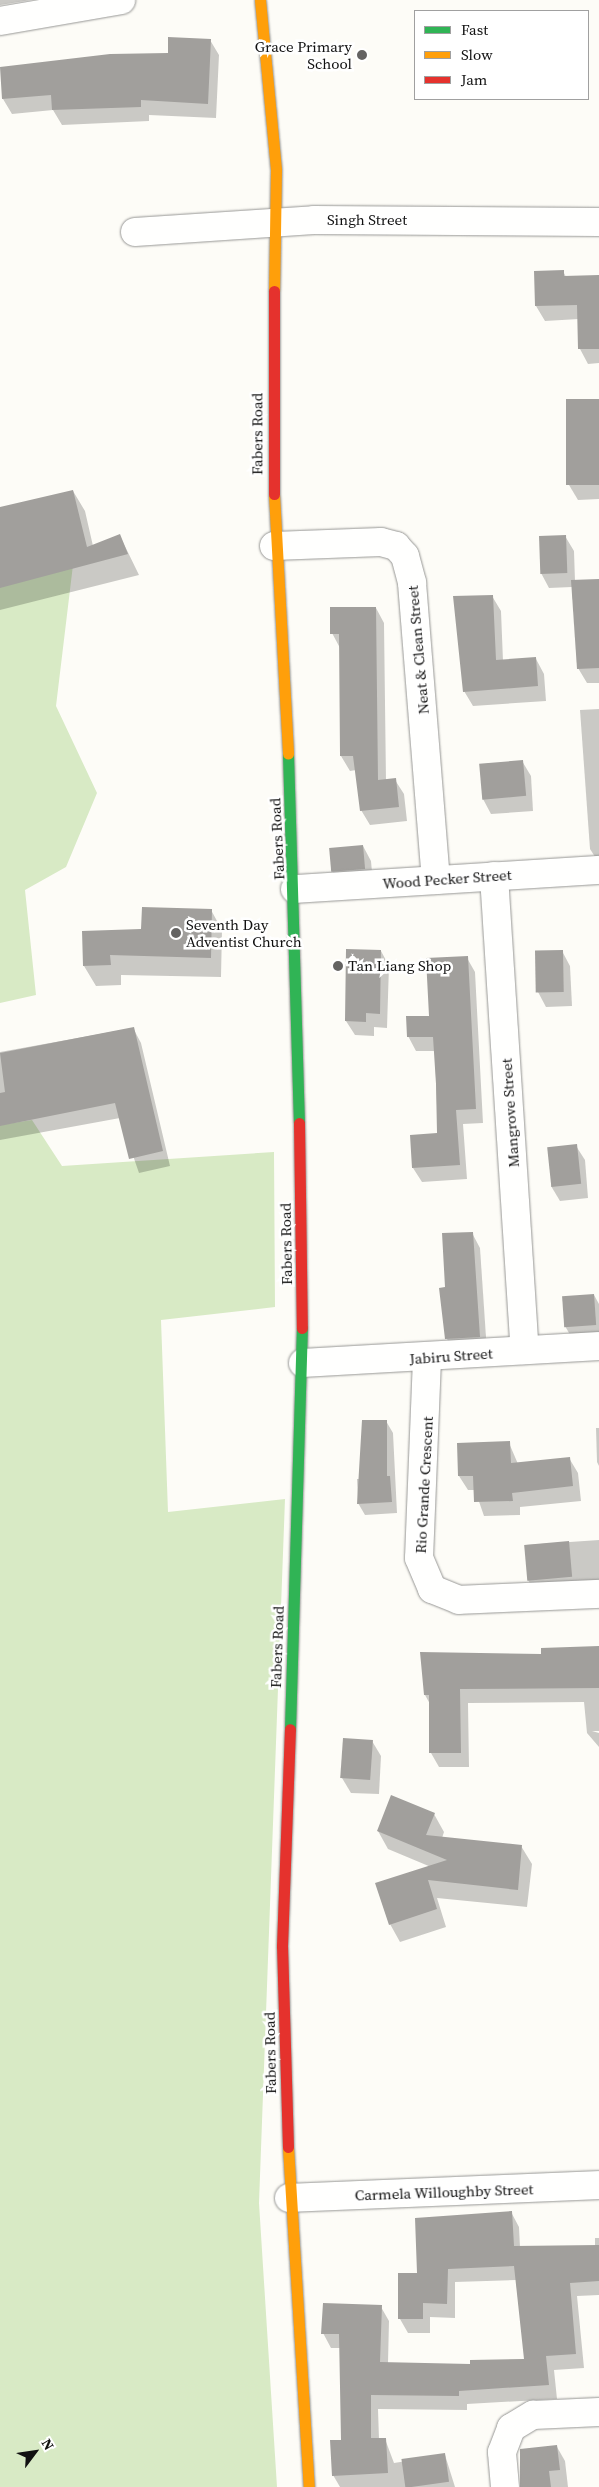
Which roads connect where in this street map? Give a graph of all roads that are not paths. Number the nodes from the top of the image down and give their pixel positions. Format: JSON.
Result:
{"nodes":[{"id":1,"x":121,"y":0,"type":"edge"},
{"id":2,"x":260,"y":0,"type":"edge"},
{"id":3,"x":0,"y":21,"type":"edge"},
{"id":4,"x":278,"y":222,"type":"junction"},
{"id":5,"x":599,"y":222,"type":"edge"},
{"id":6,"x":134,"y":232,"type":"dead end"},
{"id":7,"x":274,"y":546,"type":"junction"},
{"id":8,"x":599,"y":870,"type":"edge"},
{"id":9,"x":494,"y":876,"type":"junction"},
{"id":10,"x":436,"y":880,"type":"junction"},
{"id":11,"x":295,"y":889,"type":"junction"},
{"id":12,"x":599,"y":1346,"type":"edge"},
{"id":13,"x":525,"y":1350,"type":"junction"},
{"id":14,"x":427,"y":1359,"type":"junction"},
{"id":15,"x":303,"y":1363,"type":"junction"},
{"id":16,"x":599,"y":1594,"type":"edge"},
{"id":17,"x":599,"y":2185,"type":"edge"},
{"id":18,"x":289,"y":2198,"type":"junction"},
{"id":19,"x":599,"y":2412,"type":"edge"},
{"id":20,"x":309,"y":2487,"type":"edge"},
{"id":21,"x":505,"y":2487,"type":"edge"}],
"edges":[{"from":1,"to":3,"type":"street"},
{"from":2,"to":4,"type":"main road","name":"Fabers Road"},
{"from":4,"to":5,"type":"street","name":"Singh Street"},
{"from":4,"to":6,"type":"street","name":"Singh Street"},
{"from":4,"to":7,"type":"main road","name":"Fabers Road"},
{"from":7,"to":10,"type":"street","name":"Neat & Clean Street"},
{"from":7,"to":11,"type":"main road","name":"Fabers Road"},
{"from":8,"to":9,"type":"street","name":"Wood Pecker Street"},
{"from":9,"to":10,"type":"street","name":"Wood Pecker Street"},
{"from":9,"to":13,"type":"street","name":"Mangrove Street"},
{"from":10,"to":11,"type":"street","name":"Wood Pecker Street"},
{"from":11,"to":15,"type":"main road","name":"Fabers Road"},
{"from":12,"to":13,"type":"street","name":"Jabiru Street"},
{"from":13,"to":14,"type":"street","name":"Jabiru Street"},
{"from":14,"to":15,"type":"street","name":"Jabiru Street"},
{"from":14,"to":16,"type":"street","name":"Rio Grande Crescent"},
{"from":15,"to":18,"type":"main road","name":"Fabers Road"},
{"from":17,"to":18,"type":"street","name":"Carmela Willoughby Street"},
{"from":18,"to":20,"type":"main road","name":"Fabers Road"},
{"from":19,"to":21,"type":"street"}]}
